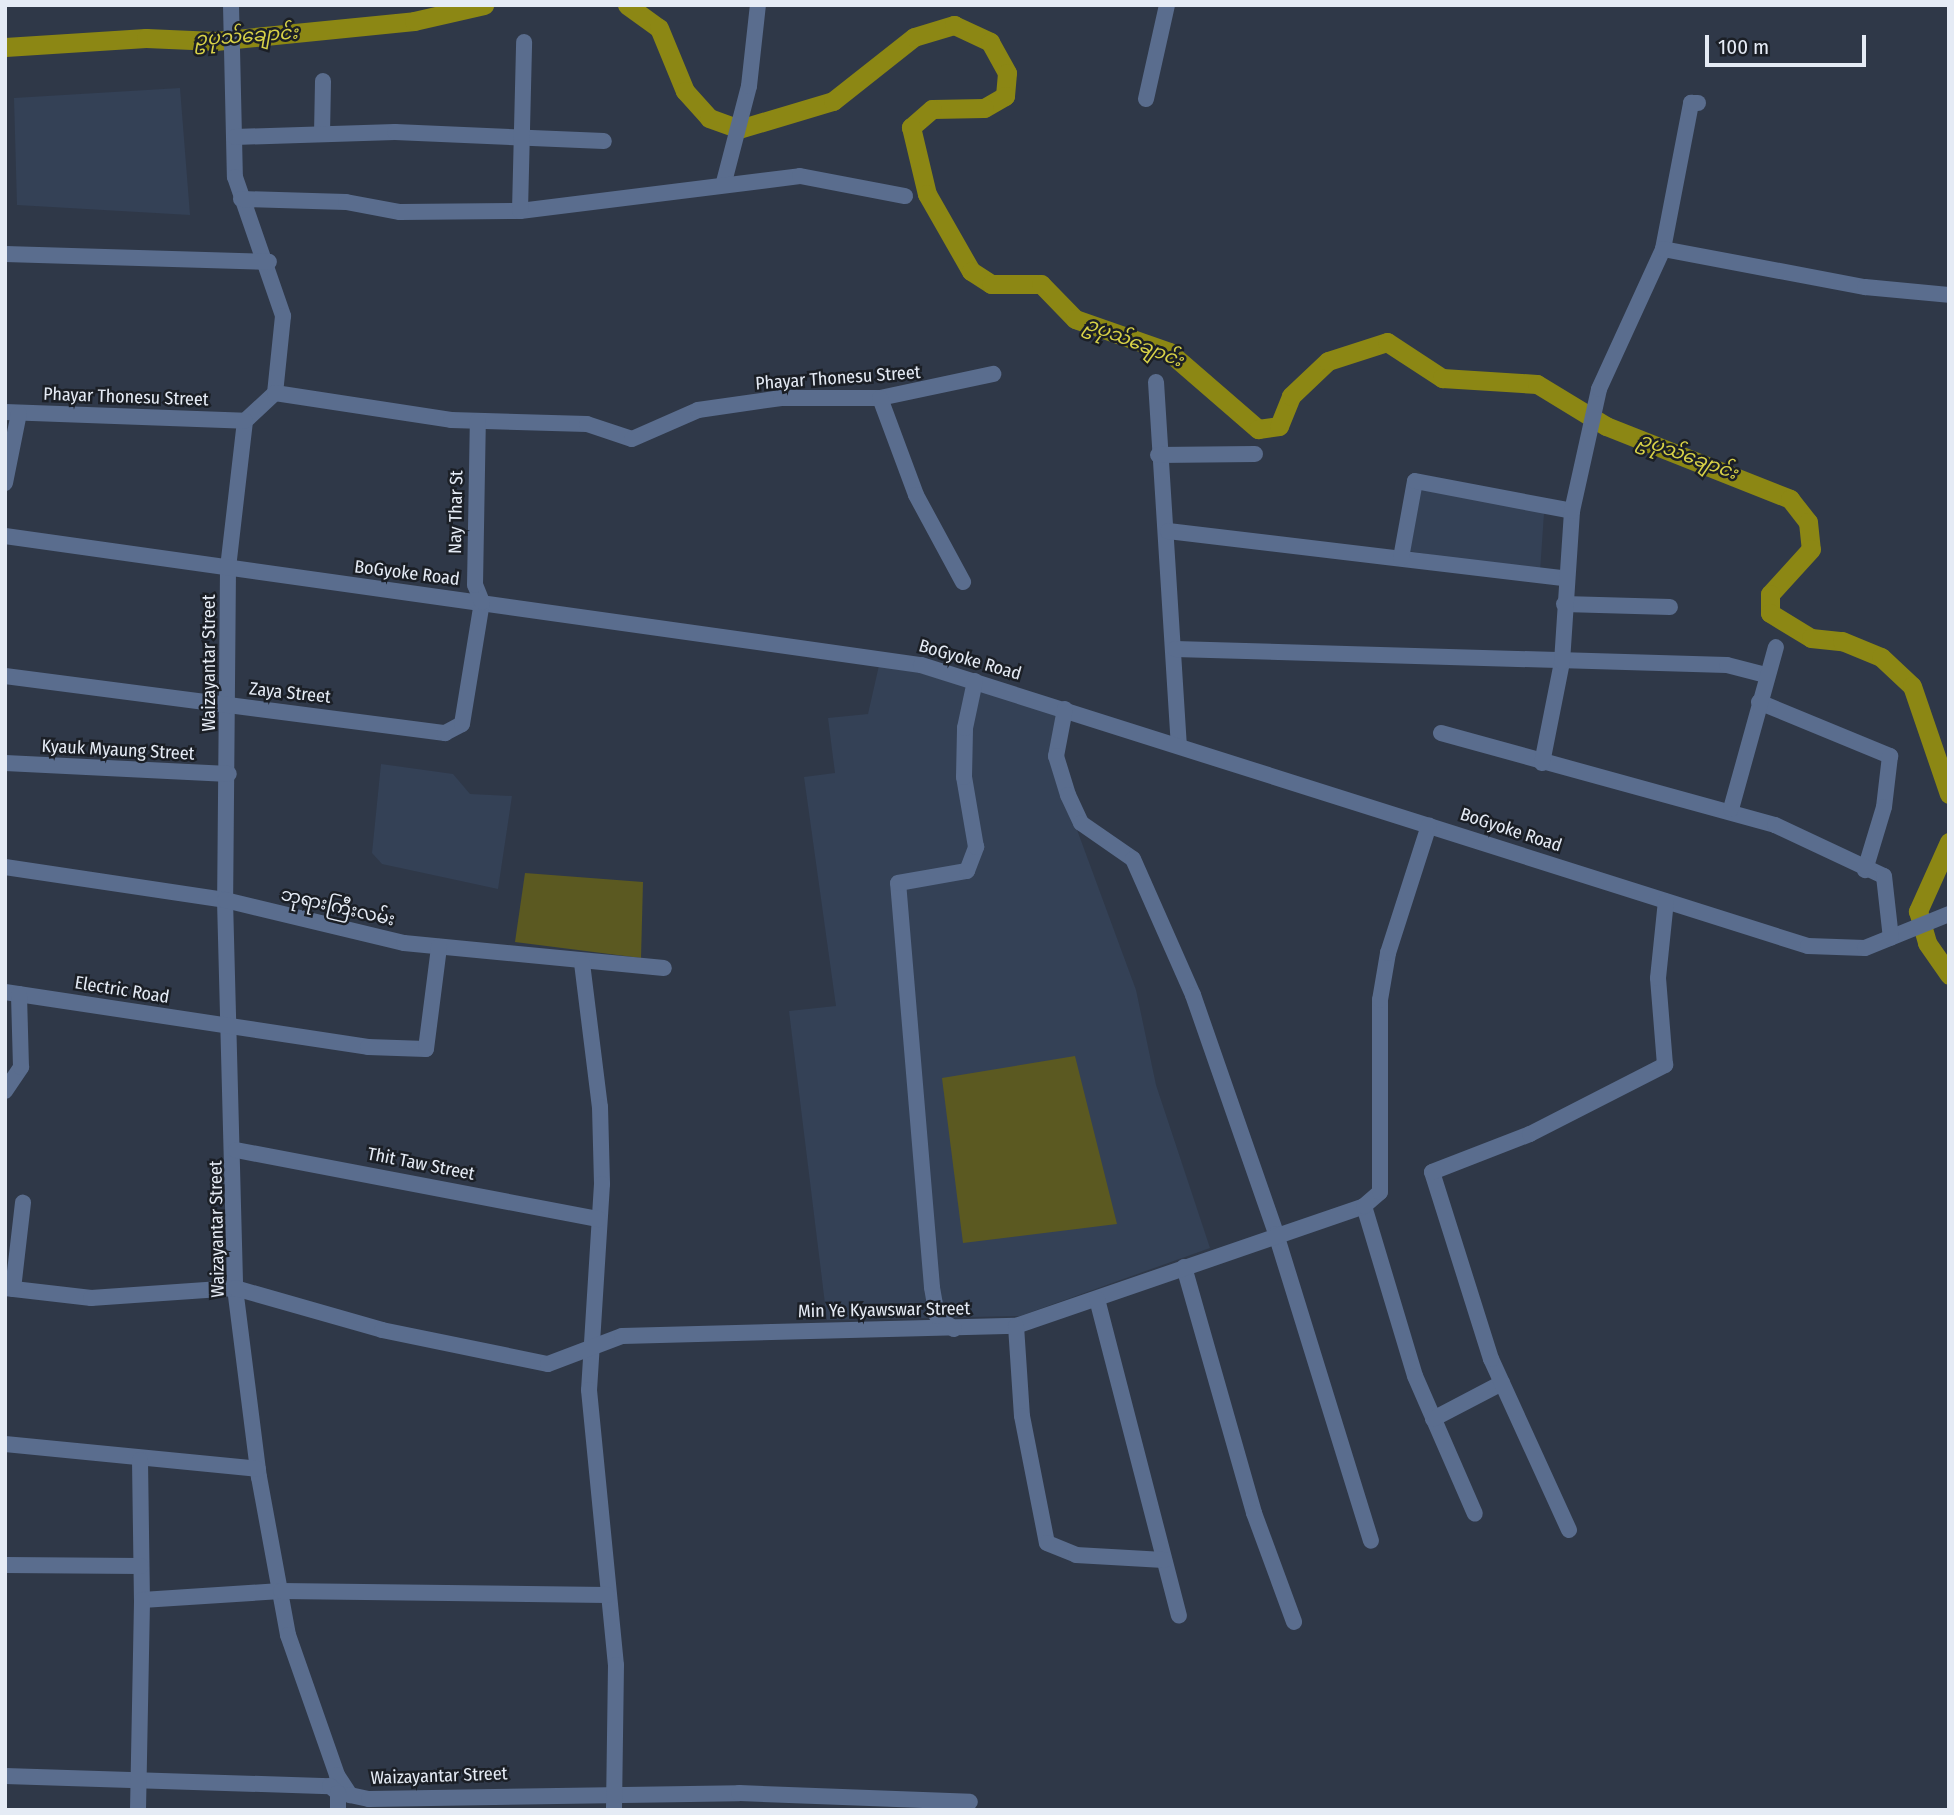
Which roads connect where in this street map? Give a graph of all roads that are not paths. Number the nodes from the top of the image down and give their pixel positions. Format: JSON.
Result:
{"nodes":[{"id":1,"x":758,"y":5,"type":"edge"},
{"id":2,"x":1167,"y":5,"type":"edge"},
{"id":3,"x":231,"y":7,"type":"edge"},
{"id":4,"x":524,"y":42,"type":"dead end"},
{"id":5,"x":323,"y":81,"type":"dead end"},
{"id":6,"x":1146,"y":99,"type":"dead end"},
{"id":7,"x":1698,"y":103,"type":"dead end"},
{"id":8,"x":322,"y":134,"type":"junction"},
{"id":9,"x":234,"y":137,"type":"junction"},
{"id":10,"x":520,"y":138,"type":"junction"},
{"id":11,"x":604,"y":141,"type":"dead end"},
{"id":12,"x":724,"y":182,"type":"junction"},
{"id":13,"x":905,"y":196,"type":"dead end"},
{"id":14,"x":241,"y":199,"type":"junction"},
{"id":15,"x":520,"y":211,"type":"junction"},
{"id":16,"x":1663,"y":249,"type":"junction"},
{"id":17,"x":5,"y":254,"type":"edge"},
{"id":18,"x":269,"y":262,"type":"junction"},
{"id":19,"x":1949,"y":295,"type":"edge"},
{"id":20,"x":993,"y":374,"type":"dead end"},
{"id":21,"x":1156,"y":382,"type":"dead end"},
{"id":22,"x":275,"y":393,"type":"junction"},
{"id":23,"x":880,"y":398,"type":"junction"},
{"id":24,"x":12,"y":412,"type":"edge"},
{"id":25,"x":245,"y":421,"type":"junction"},
{"id":26,"x":478,"y":421,"type":"junction"},
{"id":27,"x":1255,"y":454,"type":"dead end"},
{"id":28,"x":1158,"y":455,"type":"junction"},
{"id":29,"x":5,"y":483,"type":"edge"},
{"id":30,"x":1572,"y":511,"type":"junction"},
{"id":31,"x":1168,"y":531,"type":"junction"},
{"id":32,"x":5,"y":536,"type":"edge"},
{"id":33,"x":1401,"y":558,"type":"junction"},
{"id":34,"x":228,"y":569,"type":"junction"},
{"id":35,"x":1565,"y":578,"type":"junction"},
{"id":36,"x":963,"y":582,"type":"dead end"},
{"id":37,"x":482,"y":602,"type":"junction"},
{"id":38,"x":1564,"y":604,"type":"junction"},
{"id":39,"x":1670,"y":607,"type":"dead end"},
{"id":40,"x":1776,"y":647,"type":"dead end"},
{"id":41,"x":1175,"y":649,"type":"junction"},
{"id":42,"x":1562,"y":662,"type":"junction"},
{"id":43,"x":1766,"y":675,"type":"junction"},
{"id":44,"x":5,"y":676,"type":"edge"},
{"id":45,"x":975,"y":681,"type":"junction"},
{"id":46,"x":1759,"y":702,"type":"junction"},
{"id":47,"x":228,"y":705,"type":"junction"},
{"id":48,"x":1065,"y":709,"type":"junction"},
{"id":49,"x":1441,"y":733,"type":"dead end"},
{"id":50,"x":1179,"y":746,"type":"junction"},
{"id":51,"x":1542,"y":762,"type":"junction"},
{"id":52,"x":5,"y":763,"type":"edge"},
{"id":53,"x":229,"y":774,"type":"junction"},
{"id":54,"x":1731,"y":809,"type":"junction"},
{"id":55,"x":1429,"y":825,"type":"junction"},
{"id":56,"x":5,"y":867,"type":"edge"},
{"id":57,"x":1865,"y":870,"type":"junction"},
{"id":58,"x":225,"y":900,"type":"junction"},
{"id":59,"x":1666,"y":901,"type":"junction"},
{"id":60,"x":1943,"y":914,"type":"edge"},
{"id":61,"x":1891,"y":938,"type":"junction"},
{"id":62,"x":439,"y":947,"type":"junction"},
{"id":63,"x":582,"y":963,"type":"junction"},
{"id":64,"x":664,"y":968,"type":"dead end"},
{"id":65,"x":12,"y":993,"type":"edge"},
{"id":66,"x":233,"y":1026,"type":"junction"},
{"id":67,"x":5,"y":1091,"type":"edge"},
{"id":68,"x":236,"y":1150,"type":"junction"},
{"id":69,"x":23,"y":1203,"type":"dead end"},
{"id":70,"x":1364,"y":1206,"type":"junction"},
{"id":71,"x":599,"y":1219,"type":"junction"},
{"id":72,"x":1276,"y":1234,"type":"junction"},
{"id":73,"x":1184,"y":1267,"type":"junction"},
{"id":74,"x":235,"y":1288,"type":"junction"},
{"id":75,"x":9,"y":1289,"type":"edge"},
{"id":76,"x":1097,"y":1299,"type":"junction"},
{"id":77,"x":1016,"y":1326,"type":"junction"},
{"id":78,"x":954,"y":1329,"type":"junction"},
{"id":79,"x":590,"y":1346,"type":"junction"},
{"id":80,"x":1502,"y":1383,"type":"junction"},
{"id":81,"x":1433,"y":1419,"type":"junction"},
{"id":82,"x":5,"y":1444,"type":"edge"},
{"id":83,"x":141,"y":1460,"type":"junction"},
{"id":84,"x":258,"y":1469,"type":"junction"},
{"id":85,"x":1475,"y":1514,"type":"dead end"},
{"id":86,"x":1569,"y":1530,"type":"dead end"},
{"id":87,"x":1371,"y":1541,"type":"dead end"},
{"id":88,"x":1164,"y":1560,"type":"junction"},
{"id":89,"x":5,"y":1565,"type":"edge"},
{"id":90,"x":141,"y":1566,"type":"junction"},
{"id":91,"x":281,"y":1591,"type":"junction"},
{"id":92,"x":607,"y":1595,"type":"junction"},
{"id":93,"x":142,"y":1600,"type":"junction"},
{"id":94,"x":1179,"y":1616,"type":"dead end"},
{"id":95,"x":1294,"y":1622,"type":"dead end"},
{"id":96,"x":5,"y":1776,"type":"edge"},
{"id":97,"x":138,"y":1782,"type":"junction"},
{"id":98,"x":615,"y":1793,"type":"junction"},
{"id":99,"x":476,"y":1801,"type":"edge"},
{"id":100,"x":970,"y":1802,"type":"dead end"},
{"id":101,"x":138,"y":1810,"type":"edge"},
{"id":102,"x":338,"y":1810,"type":"edge"},
{"id":103,"x":614,"y":1810,"type":"edge"}],
"edges":[{"from":1,"to":12,"type":"street"},
{"from":2,"to":6,"type":"street"},
{"from":3,"to":9,"type":"street"},
{"from":4,"to":10,"type":"street"},
{"from":5,"to":8,"type":"street"},
{"from":7,"to":16,"type":"street"},
{"from":8,"to":9,"type":"street"},
{"from":8,"to":10,"type":"street"},
{"from":9,"to":14,"type":"street"},
{"from":10,"to":11,"type":"street"},
{"from":10,"to":15,"type":"street"},
{"from":12,"to":13,"type":"street"},
{"from":12,"to":15,"type":"street"},
{"from":14,"to":15,"type":"street"},
{"from":14,"to":18,"type":"street"},
{"from":16,"to":19,"type":"street"},
{"from":16,"to":30,"type":"street"},
{"from":17,"to":18,"type":"street"},
{"from":18,"to":22,"type":"street"},
{"from":20,"to":23,"type":"street","name":"Phayar Thonesu Street"},
{"from":21,"to":28,"type":"street"},
{"from":22,"to":25,"type":"street"},
{"from":22,"to":26,"type":"street","name":"Phayar Thonesu Street"},
{"from":23,"to":26,"type":"street","name":"Phayar Thonesu Street"},
{"from":23,"to":36,"type":"street"},
{"from":24,"to":25,"type":"street","name":"Phayar Thonesu Street"},
{"from":24,"to":29,"type":"street"},
{"from":25,"to":34,"type":"street","name":"Waizayantar Street"},
{"from":26,"to":37,"type":"street","name":"Nay Thar St"},
{"from":27,"to":28,"type":"street"},
{"from":28,"to":31,"type":"street"},
{"from":30,"to":33,"type":"street"},
{"from":30,"to":35,"type":"street"},
{"from":31,"to":33,"type":"street"},
{"from":31,"to":41,"type":"street"},
{"from":32,"to":34,"type":"street","name":"BoGyoke Road"},
{"from":33,"to":35,"type":"street"},
{"from":34,"to":37,"type":"street","name":"BoGyoke Road"},
{"from":34,"to":47,"type":"street","name":"Waizayantar Street"},
{"from":35,"to":38,"type":"street"},
{"from":37,"to":45,"type":"street","name":"BoGyoke Road"},
{"from":37,"to":47,"type":"street","name":"Zaya Street"},
{"from":38,"to":39,"type":"street"},
{"from":38,"to":42,"type":"street"},
{"from":40,"to":43,"type":"street"},
{"from":41,"to":42,"type":"street"},
{"from":41,"to":50,"type":"street"},
{"from":42,"to":43,"type":"street"},
{"from":42,"to":51,"type":"street"},
{"from":43,"to":46,"type":"street"},
{"from":44,"to":47,"type":"street","name":"Zaya Street"},
{"from":45,"to":48,"type":"street","name":"BoGyoke Road"},
{"from":45,"to":78,"type":"street"},
{"from":46,"to":54,"type":"street"},
{"from":46,"to":57,"type":"street"},
{"from":47,"to":53,"type":"street","name":"Waizayantar Street"},
{"from":48,"to":50,"type":"street","name":"BoGyoke Road"},
{"from":48,"to":72,"type":"street"},
{"from":49,"to":51,"type":"street"},
{"from":50,"to":55,"type":"street","name":"BoGyoke Road"},
{"from":51,"to":54,"type":"street"},
{"from":52,"to":53,"type":"street","name":"Kyauk Myaung Street"},
{"from":53,"to":58,"type":"street","name":"Waizayantar Street"},
{"from":54,"to":57,"type":"street"},
{"from":55,"to":59,"type":"street","name":"BoGyoke Road"},
{"from":55,"to":70,"type":"street"},
{"from":56,"to":58,"type":"street","name":"ဘုရားကြီးလမ်း"},
{"from":57,"to":61,"type":"street"},
{"from":58,"to":62,"type":"street","name":"ဘုရားကြီးလမ်း"},
{"from":58,"to":66,"type":"street","name":"Waizayantar Street"},
{"from":59,"to":61,"type":"street","name":"BoGyoke Road"},
{"from":59,"to":80,"type":"street"},
{"from":60,"to":61,"type":"street","name":"BoGyoke Road"},
{"from":62,"to":63,"type":"street","name":"ဘုရားကြီးလမ်း"},
{"from":62,"to":66,"type":"street","name":"Electric Road"},
{"from":63,"to":64,"type":"street","name":"ဘုရားကြီးလမ်း"},
{"from":63,"to":71,"type":"street"},
{"from":65,"to":66,"type":"street","name":"Electric Road"},
{"from":65,"to":67,"type":"street"},
{"from":66,"to":68,"type":"street","name":"Waizayantar Street"},
{"from":68,"to":71,"type":"street","name":"Thit Taw Street"},
{"from":68,"to":74,"type":"street","name":"Waizayantar Street"},
{"from":69,"to":75,"type":"street"},
{"from":70,"to":72,"type":"street","name":"Min Ye Kyawswar Street"},
{"from":70,"to":81,"type":"street"},
{"from":71,"to":79,"type":"street"},
{"from":72,"to":73,"type":"street","name":"Min Ye Kyawswar Street"},
{"from":72,"to":87,"type":"street"},
{"from":73,"to":76,"type":"street","name":"Min Ye Kyawswar Street"},
{"from":73,"to":95,"type":"street"},
{"from":74,"to":75,"type":"street","name":"Min Ye Kyawswar Street"},
{"from":74,"to":79,"type":"street","name":"Min Ye Kyawswar Street"},
{"from":74,"to":84,"type":"street","name":"Waizayantar Street"},
{"from":76,"to":77,"type":"street","name":"Min Ye Kyawswar Street"},
{"from":76,"to":88,"type":"street"},
{"from":77,"to":78,"type":"street","name":"Min Ye Kyawswar Street"},
{"from":77,"to":88,"type":"street"},
{"from":78,"to":79,"type":"street","name":"Min Ye Kyawswar Street"},
{"from":79,"to":92,"type":"street"},
{"from":80,"to":81,"type":"street"},
{"from":80,"to":86,"type":"street"},
{"from":81,"to":85,"type":"street"},
{"from":82,"to":83,"type":"street"},
{"from":83,"to":84,"type":"street"},
{"from":83,"to":90,"type":"street"},
{"from":84,"to":91,"type":"street","name":"Waizayantar Street"},
{"from":88,"to":94,"type":"street"},
{"from":89,"to":90,"type":"street"},
{"from":90,"to":93,"type":"street"},
{"from":91,"to":92,"type":"street"},
{"from":91,"to":93,"type":"street"},
{"from":91,"to":99,"type":"street","name":"Waizayantar Street"},
{"from":92,"to":98,"type":"street"},
{"from":93,"to":97,"type":"street"},
{"from":96,"to":97,"type":"street"},
{"from":97,"to":101,"type":"street"},
{"from":97,"to":102,"type":"street"},
{"from":98,"to":99,"type":"street","name":"Waizayantar Street"},
{"from":98,"to":100,"type":"street","name":"Waizayantar Street"},
{"from":98,"to":103,"type":"street"}]}
